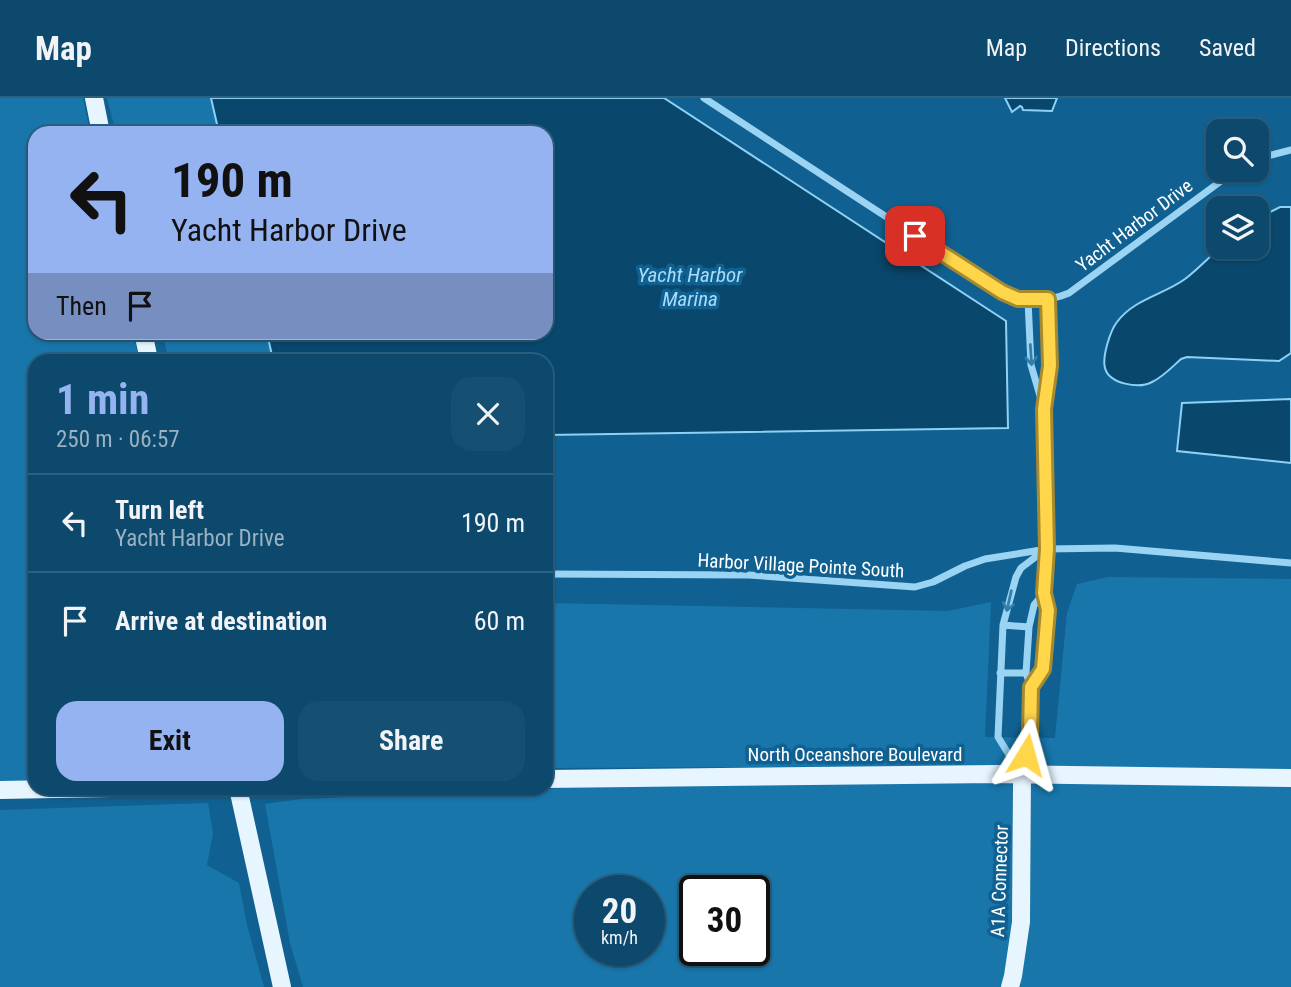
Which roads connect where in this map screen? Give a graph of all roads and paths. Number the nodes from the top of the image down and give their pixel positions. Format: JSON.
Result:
{"nodes":[{"id":1,"x":94,"y":98,"type":"edge"},
{"id":2,"x":704,"y":98,"type":"edge"},
{"id":3,"x":100,"y":126,"type":"edge"},
{"id":4,"x":1291,"y":150,"type":"edge"},
{"id":5,"x":1269,"y":156,"type":"edge"},
{"id":6,"x":1220,"y":182,"type":"edge"},
{"id":7,"x":1048,"y":299,"type":"junction"},
{"id":8,"x":1028,"y":300,"type":"junction"},
{"id":9,"x":1044,"y":409,"type":"junction"},
{"id":10,"x":1047,"y":549,"type":"junction"},
{"id":11,"x":1291,"y":563,"type":"edge"},
{"id":12,"x":553,"y":574,"type":"edge"},
{"id":13,"x":1044,"y":593,"type":"junction"},
{"id":14,"x":1003,"y":625,"type":"junction"},
{"id":15,"x":1029,"y":627,"type":"junction"},
{"id":16,"x":1000,"y":673,"type":"junction"},
{"id":17,"x":1026,"y":673,"type":"junction"},
{"id":18,"x":1031,"y":687,"type":"junction"},
{"id":19,"x":1022,"y":775,"type":"junction"},
{"id":20,"x":1291,"y":778,"type":"edge"},
{"id":21,"x":553,"y":779,"type":"edge"},
{"id":22,"x":28,"y":789,"type":"edge"},
{"id":23,"x":0,"y":790,"type":"edge"},
{"id":24,"x":239,"y":795,"type":"edge"},
{"id":25,"x":282,"y":987,"type":"edge"},
{"id":26,"x":1010,"y":987,"type":"edge"}],
"edges":[{"from":1,"to":3,"type":"main road"},
{"from":2,"to":8,"type":"street","name":"Yacht Harbor Drive"},
{"from":4,"to":5,"type":"street"},
{"from":6,"to":7,"type":"street","name":"Yacht Harbor Drive"},
{"from":7,"to":8,"type":"street","name":"Yacht Harbor Drive"},
{"from":7,"to":9,"type":"street"},
{"from":8,"to":9,"type":"street","one_way":true},
{"from":9,"to":10,"type":"street"},
{"from":10,"to":11,"type":"street","name":"Harbor Village Pointe South"},
{"from":10,"to":12,"type":"street","name":"Harbor Village Pointe South"},
{"from":10,"to":13,"type":"street"},
{"from":10,"to":14,"type":"street","one_way":true},
{"from":13,"to":15,"type":"street"},
{"from":13,"to":18,"type":"street"},
{"from":14,"to":15,"type":"street"},
{"from":14,"to":16,"type":"street"},
{"from":15,"to":17,"type":"street"},
{"from":16,"to":17,"type":"street"},
{"from":16,"to":19,"type":"street"},
{"from":17,"to":18,"type":"street"},
{"from":18,"to":19,"type":"street"},
{"from":19,"to":20,"type":"main road","name":"North Oceanshore Boulevard"},
{"from":19,"to":21,"type":"main road","name":"North Oceanshore Boulevard"},
{"from":19,"to":26,"type":"main road","name":"A1A Connector"},
{"from":22,"to":23,"type":"main road"},
{"from":24,"to":25,"type":"main road"}]}
